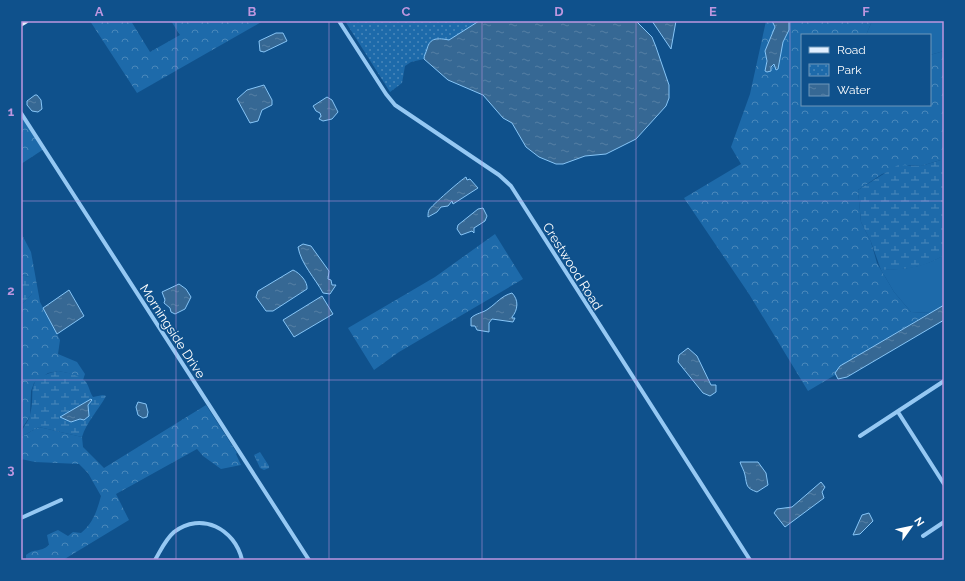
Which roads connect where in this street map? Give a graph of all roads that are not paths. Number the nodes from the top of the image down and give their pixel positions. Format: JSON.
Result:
{"nodes":[{"id":1,"x":26,"y":21,"type":"edge"},
{"id":2,"x":339,"y":21,"type":"edge"},
{"id":3,"x":21,"y":24,"type":"edge"},
{"id":4,"x":21,"y":113,"type":"edge"},
{"id":5,"x":944,"y":382,"type":"edge"},
{"id":6,"x":898,"y":412,"type":"junction"},
{"id":7,"x":860,"y":436,"type":"dead end"},
{"id":8,"x":944,"y":484,"type":"edge"},
{"id":9,"x":61,"y":500,"type":"dead end"},
{"id":10,"x":21,"y":518,"type":"edge"},
{"id":11,"x":944,"y":522,"type":"edge"},
{"id":12,"x":923,"y":536,"type":"dead end"},
{"id":13,"x":155,"y":560,"type":"edge"},
{"id":14,"x":242,"y":560,"type":"edge"},
{"id":15,"x":309,"y":560,"type":"edge"},
{"id":16,"x":750,"y":560,"type":"edge"}],
"edges":[{"from":1,"to":3,"type":"main road"},
{"from":2,"to":16,"type":"street","name":"Crestwood Road"},
{"from":4,"to":15,"type":"street","name":"Morningside Drive"},
{"from":5,"to":6,"type":"street"},
{"from":6,"to":7,"type":"street"},
{"from":6,"to":8,"type":"street"},
{"from":9,"to":10,"type":"street"},
{"from":11,"to":12,"type":"street"},
{"from":13,"to":14,"type":"street"}]}
